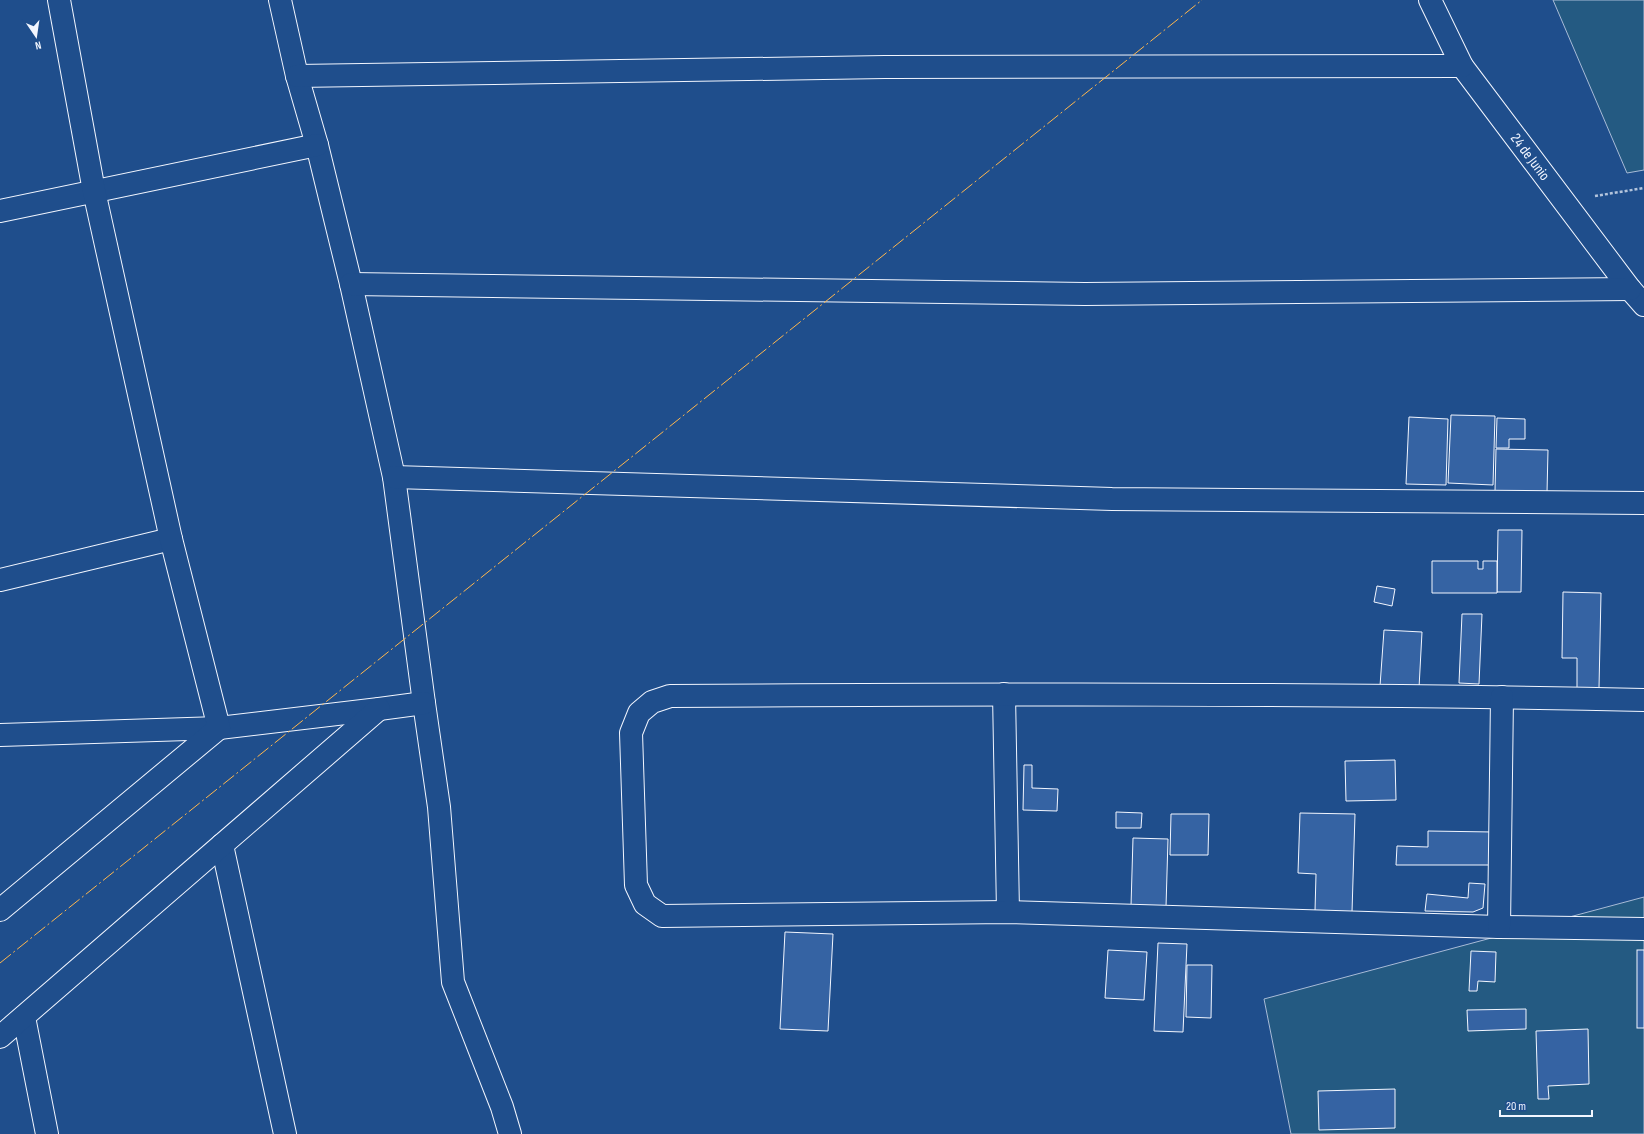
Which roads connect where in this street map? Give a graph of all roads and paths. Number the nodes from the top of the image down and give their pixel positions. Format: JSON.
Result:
{"nodes":[{"id":1,"x":59,"y":0,"type":"edge"},
{"id":2,"x":280,"y":0,"type":"edge"},
{"id":3,"x":1430,"y":0,"type":"edge"},
{"id":4,"x":1462,"y":66,"type":"junction"},
{"id":5,"x":297,"y":76,"type":"junction"},
{"id":6,"x":317,"y":145,"type":"junction"},
{"id":7,"x":1644,"y":188,"type":"edge"},
{"id":8,"x":94,"y":191,"type":"junction"},
{"id":9,"x":1564,"y":201,"type":"junction"},
{"id":10,"x":0,"y":211,"type":"edge"},
{"id":11,"x":351,"y":284,"type":"junction"},
{"id":12,"x":1637,"y":297,"type":"edge"},
{"id":13,"x":394,"y":477,"type":"junction"},
{"id":14,"x":1644,"y":503,"type":"edge"},
{"id":15,"x":171,"y":539,"type":"junction"},
{"id":16,"x":0,"y":580,"type":"edge"},
{"id":17,"x":1004,"y":694,"type":"junction"},
{"id":18,"x":1502,"y":697,"type":"junction"},
{"id":19,"x":1644,"y":700,"type":"edge"},
{"id":20,"x":424,"y":703,"type":"junction"},
{"id":21,"x":379,"y":709,"type":"junction"},
{"id":22,"x":219,"y":728,"type":"junction"},
{"id":23,"x":0,"y":735,"type":"edge"},
{"id":24,"x":222,"y":845,"type":"junction"},
{"id":25,"x":0,"y":910,"type":"edge"},
{"id":26,"x":1008,"y":912,"type":"junction"},
{"id":27,"x":1499,"y":927,"type":"junction"},
{"id":28,"x":1644,"y":929,"type":"edge"},
{"id":29,"x":24,"y":1017,"type":"junction"},
{"id":30,"x":0,"y":1037,"type":"edge"},
{"id":31,"x":47,"y":1134,"type":"edge"},
{"id":32,"x":286,"y":1134,"type":"edge"},
{"id":33,"x":510,"y":1134,"type":"edge"}],
"edges":[{"from":1,"to":8,"type":"street"},
{"from":2,"to":5,"type":"street"},
{"from":3,"to":4,"type":"street","name":"24 de Junio"},
{"from":4,"to":5,"type":"street"},
{"from":4,"to":9,"type":"street","name":"24 de Junio"},
{"from":5,"to":6,"type":"street"},
{"from":6,"to":8,"type":"street"},
{"from":6,"to":11,"type":"street"},
{"from":7,"to":9,"type":"path"},
{"from":8,"to":10,"type":"street"},
{"from":8,"to":15,"type":"street"},
{"from":9,"to":12,"type":"street","name":"24 de Junio"},
{"from":11,"to":12,"type":"street"},
{"from":11,"to":13,"type":"street"},
{"from":13,"to":14,"type":"street"},
{"from":13,"to":20,"type":"street"},
{"from":15,"to":16,"type":"street"},
{"from":15,"to":22,"type":"street"},
{"from":17,"to":18,"type":"street"},
{"from":17,"to":26,"type":"street"},
{"from":17,"to":26,"type":"street"},
{"from":18,"to":19,"type":"street"},
{"from":18,"to":27,"type":"street"},
{"from":20,"to":21,"type":"street"},
{"from":20,"to":33,"type":"street"},
{"from":21,"to":22,"type":"street"},
{"from":21,"to":24,"type":"street"},
{"from":22,"to":23,"type":"street"},
{"from":22,"to":25,"type":"street"},
{"from":24,"to":29,"type":"street"},
{"from":24,"to":32,"type":"street"},
{"from":26,"to":27,"type":"street"},
{"from":27,"to":28,"type":"street"},
{"from":29,"to":30,"type":"street"},
{"from":29,"to":31,"type":"street"}]}
